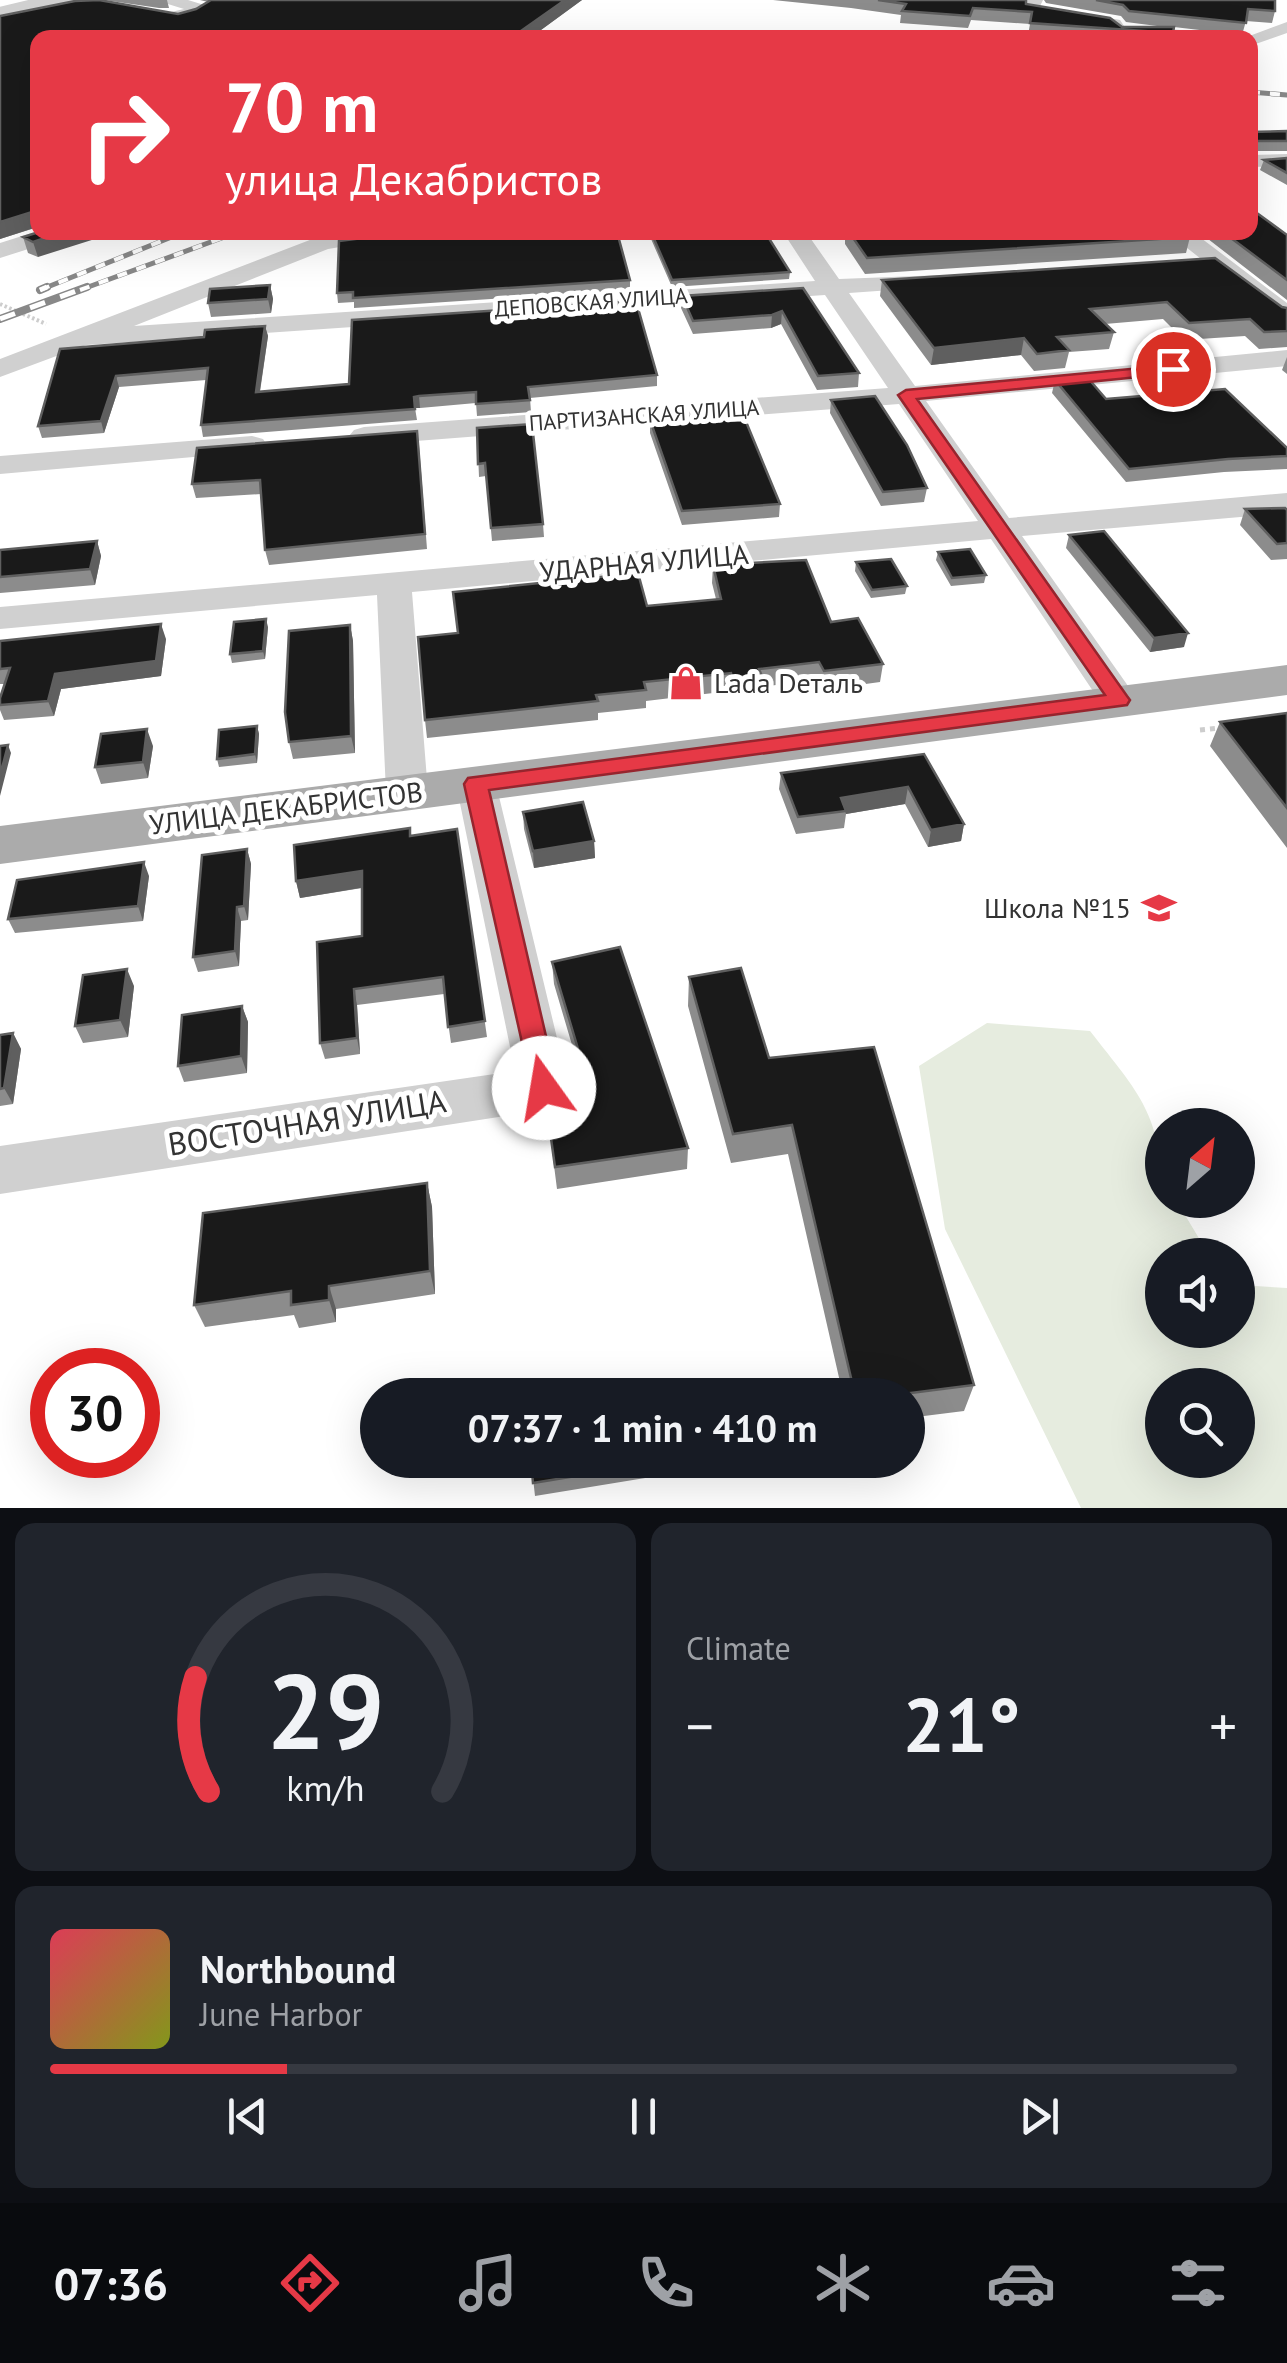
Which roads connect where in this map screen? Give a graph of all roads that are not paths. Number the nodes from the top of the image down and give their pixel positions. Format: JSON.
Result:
{"nodes":[{"id":1,"x":163,"y":0,"type":"edge"},
{"id":2,"x":60,"y":2,"type":"edge"},
{"id":3,"x":1033,"y":5,"type":"edge"},
{"id":4,"x":3,"y":12,"type":"edge"},
{"id":5,"x":1287,"y":27,"type":"edge"},
{"id":6,"x":158,"y":30,"type":"edge"},
{"id":7,"x":1118,"y":30,"type":"edge"},
{"id":8,"x":1258,"y":38,"type":"edge"},
{"id":9,"x":1287,"y":160,"type":"edge"},
{"id":10,"x":1258,"y":161,"type":"edge"},
{"id":11,"x":34,"y":240,"type":"edge"},
{"id":12,"x":341,"y":240,"type":"edge"},
{"id":13,"x":799,"y":240,"type":"edge"},
{"id":14,"x":1189,"y":240,"type":"edge"},
{"id":15,"x":0,"y":251,"type":"edge"},
{"id":16,"x":1218,"y":262,"type":"junction"},
{"id":17,"x":1179,"y":265,"type":"edge"},
{"id":18,"x":966,"y":278,"type":"edge"},
{"id":19,"x":831,"y":286,"type":"junction"},
{"id":20,"x":1287,"y":315,"type":"edge"},
{"id":21,"x":85,"y":336,"type":"junction"},
{"id":22,"x":1287,"y":358,"type":"edge"},
{"id":23,"x":0,"y":369,"type":"edge"},
{"id":24,"x":906,"y":395,"type":"junction"},
{"id":25,"x":335,"y":439,"type":"edge"},
{"id":26,"x":276,"y":443,"type":"edge"},
{"id":27,"x":0,"y":464,"type":"edge"},
{"id":28,"x":1287,"y":503,"type":"edge"},
{"id":29,"x":1002,"y":532,"type":"junction"},
{"id":30,"x":394,"y":584,"type":"junction"},
{"id":31,"x":0,"y":618,"type":"edge"},
{"id":32,"x":1287,"y":680,"type":"edge"},
{"id":33,"x":1119,"y":700,"type":"junction"},
{"id":34,"x":476,"y":784,"type":"junction"},
{"id":35,"x":407,"y":792,"type":"junction"},
{"id":36,"x":0,"y":845,"type":"edge"},
{"id":37,"x":0,"y":1170,"type":"edge"}],
"edges":[{"from":1,"to":6,"type":"street"},
{"from":2,"to":4,"type":"street"},
{"from":3,"to":7,"type":"street"},
{"from":5,"to":8,"type":"street"},
{"from":9,"to":10,"type":"street"},
{"from":11,"to":15,"type":"street"},
{"from":12,"to":21,"type":"street"},
{"from":13,"to":19,"type":"street"},
{"from":14,"to":16,"type":"street"},
{"from":16,"to":17,"type":"street"},
{"from":16,"to":20,"type":"street"},
{"from":18,"to":19,"type":"street","name":"ДЕПОВСКАЯ УЛИЦА"},
{"from":19,"to":21,"type":"street","name":"ДЕПОВСКАЯ УЛИЦА"},
{"from":19,"to":24,"type":"street"},
{"from":21,"to":23,"type":"street"},
{"from":22,"to":24,"type":"street","name":"ПАРТИЗАНСКАЯ УЛИЦА"},
{"from":24,"to":25,"type":"street","name":"ПАРТИЗАНСКАЯ УЛИЦА"},
{"from":24,"to":29,"type":"street"},
{"from":26,"to":27,"type":"street"},
{"from":28,"to":29,"type":"street","name":"УДАРНАЯ УЛИЦА"},
{"from":29,"to":30,"type":"street","name":"УДАРНАЯ УЛИЦА"},
{"from":29,"to":33,"type":"street"},
{"from":30,"to":31,"type":"street","name":"УДАРНАЯ УЛИЦА"},
{"from":30,"to":35,"type":"street"},
{"from":32,"to":33,"type":"main road","name":"УЛИЦА ДЕКАБРИСТОВ"},
{"from":33,"to":34,"type":"main road","name":"УЛИЦА ДЕКАБРИСТОВ"},
{"from":34,"to":35,"type":"main road","name":"УЛИЦА ДЕКАБРИСТОВ"},
{"from":34,"to":37,"type":"street","name":"ВОСТОЧНАЯ УЛИЦА"},
{"from":35,"to":36,"type":"main road","name":"УЛИЦА ДЕКАБРИСТОВ"}]}
